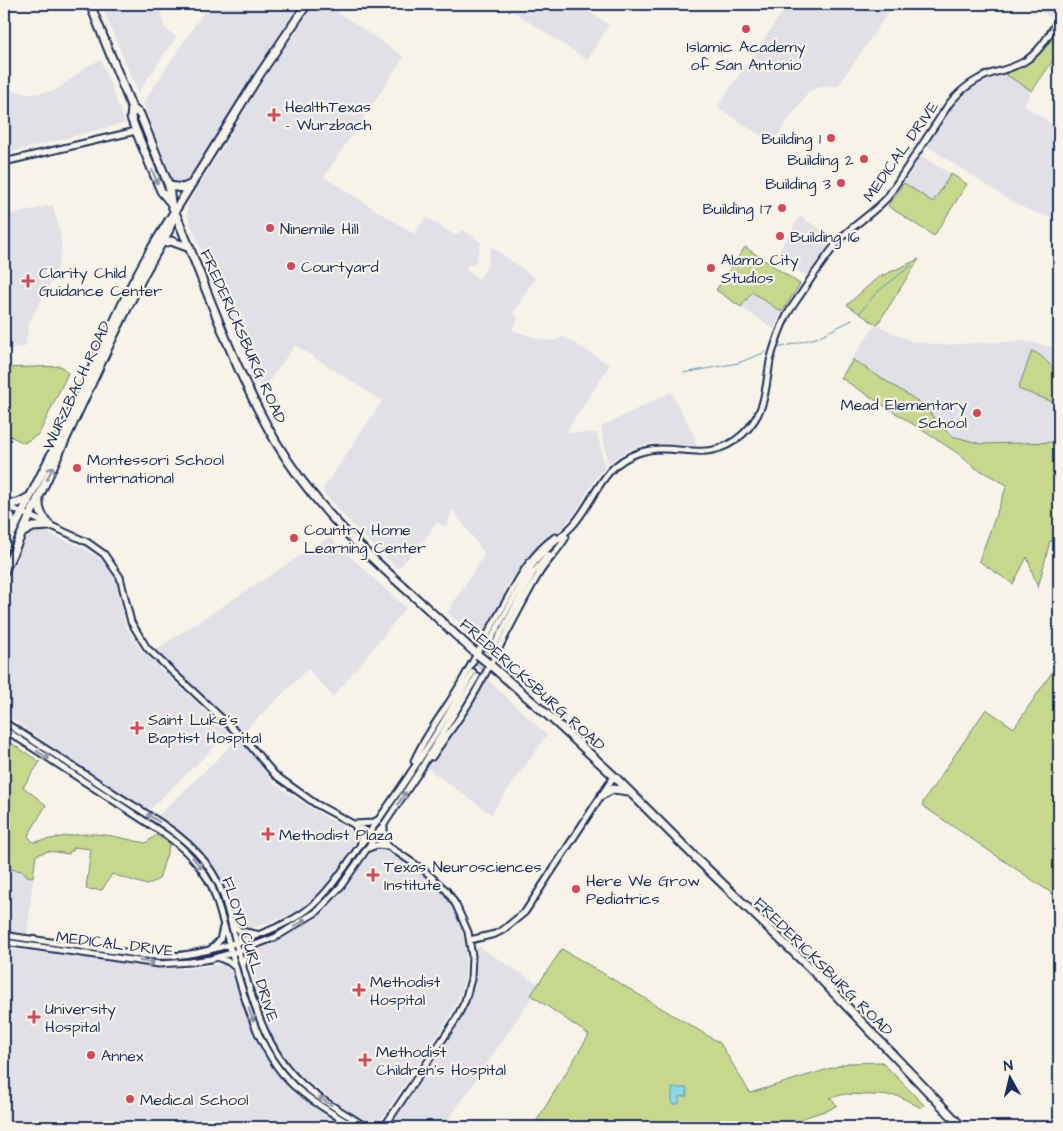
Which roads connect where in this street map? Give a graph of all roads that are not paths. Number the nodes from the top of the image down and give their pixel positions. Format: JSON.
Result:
{"nodes":[{"id":1,"x":90,"y":4,"type":"edge"},
{"id":2,"x":307,"y":4,"type":"edge"},
{"id":3,"x":1059,"y":19,"type":"edge"},
{"id":4,"x":132,"y":108,"type":"junction"},
{"id":5,"x":136,"y":131,"type":"junction"},
{"id":6,"x":149,"y":136,"type":"junction"},
{"id":7,"x":4,"y":162,"type":"edge"},
{"id":8,"x":192,"y":184,"type":"junction"},
{"id":9,"x":169,"y":186,"type":"junction"},
{"id":10,"x":171,"y":203,"type":"junction"},
{"id":11,"x":175,"y":212,"type":"junction"},
{"id":12,"x":162,"y":243,"type":"junction"},
{"id":13,"x":190,"y":248,"type":"junction"},
{"id":14,"x":31,"y":495,"type":"junction"},
{"id":15,"x":39,"y":496,"type":"junction"},
{"id":16,"x":4,"y":504,"type":"edge"},
{"id":17,"x":22,"y":513,"type":"junction"},
{"id":18,"x":30,"y":517,"type":"junction"},
{"id":19,"x":50,"y":526,"type":"junction"},
{"id":20,"x":572,"y":526,"type":"junction"},
{"id":21,"x":12,"y":530,"type":"junction"},
{"id":22,"x":22,"y":534,"type":"junction"},
{"id":23,"x":566,"y":537,"type":"junction"},
{"id":24,"x":4,"y":549,"type":"edge"},
{"id":25,"x":4,"y":572,"type":"edge"},
{"id":26,"x":490,"y":641,"type":"tunnel mouth"},
{"id":27,"x":494,"y":646,"type":"tunnel mouth"},
{"id":28,"x":477,"y":654,"type":"junction"},
{"id":29,"x":489,"y":664,"type":"junction"},
{"id":30,"x":4,"y":722,"type":"edge"},
{"id":31,"x":4,"y":729,"type":"edge"},
{"id":32,"x":410,"y":772,"type":"junction"},
{"id":33,"x":419,"y":772,"type":"junction"},
{"id":34,"x":614,"y":776,"type":"junction"},
{"id":35,"x":630,"y":791,"type":"junction"},
{"id":36,"x":602,"y":795,"type":"junction"},
{"id":37,"x":379,"y":819,"type":"junction"},
{"id":38,"x":385,"y":823,"type":"junction"},
{"id":39,"x":354,"y":824,"type":"junction"},
{"id":40,"x":370,"y":833,"type":"junction"},
{"id":41,"x":375,"y":837,"type":"junction"},
{"id":42,"x":361,"y":845,"type":"junction"},
{"id":43,"x":388,"y":846,"type":"junction"},
{"id":44,"x":192,"y":847,"type":"junction"},
{"id":45,"x":367,"y":849,"type":"junction"},
{"id":46,"x":186,"y":852,"type":"junction"},
{"id":47,"x":230,"y":921,"type":"junction"},
{"id":48,"x":223,"y":923,"type":"junction"},
{"id":49,"x":259,"y":934,"type":"junction"},
{"id":50,"x":4,"y":936,"type":"edge"},
{"id":51,"x":470,"y":940,"type":"junction"},
{"id":52,"x":4,"y":942,"type":"edge"},
{"id":53,"x":236,"y":942,"type":"junction"},
{"id":54,"x":230,"y":945,"type":"junction"},
{"id":55,"x":256,"y":945,"type":"junction"},
{"id":56,"x":211,"y":949,"type":"junction"},
{"id":57,"x":239,"y":951,"type":"junction"},
{"id":58,"x":232,"y":953,"type":"junction"},
{"id":59,"x":216,"y":957,"type":"junction"},
{"id":60,"x":243,"y":966,"type":"junction"},
{"id":61,"x":236,"y":968,"type":"junction"},
{"id":62,"x":354,"y":1127,"type":"edge"},
{"id":63,"x":366,"y":1127,"type":"edge"},
{"id":64,"x":384,"y":1127,"type":"edge"},
{"id":65,"x":962,"y":1127,"type":"edge"}],
"edges":[{"from":1,"to":4,"type":"main road","name":"FREDERICKSBURG ROAD"},
{"from":2,"to":8,"type":"main road","name":"WURZBACH ROAD"},
{"from":3,"to":20,"type":"street","name":"MEDICAL DRIVE"},
{"from":4,"to":5,"type":"main road","name":"FREDERICKSBURG ROAD"},
{"from":4,"to":6,"type":"main road","name":"FREDERICKSBURG ROAD"},
{"from":5,"to":6,"type":"main road"},
{"from":5,"to":7,"type":"street"},
{"from":5,"to":10,"type":"main road","name":"FREDERICKSBURG ROAD","one_way":true},
{"from":6,"to":9,"type":"main road","name":"FREDERICKSBURG ROAD"},
{"from":8,"to":9,"type":"main road"},
{"from":8,"to":11,"type":"main road","name":"WURZBACH ROAD"},
{"from":9,"to":10,"type":"main road","name":"FREDERICKSBURG ROAD"},
{"from":10,"to":11,"type":"main road","name":"FREDERICKSBURG ROAD"},
{"from":11,"to":12,"type":"main road","name":"WURZBACH ROAD"},
{"from":11,"to":13,"type":"main road","name":"FREDERICKSBURG ROAD"},
{"from":11,"to":14,"type":"main road","name":"WURZBACH ROAD"},
{"from":12,"to":13,"type":"main road"},
{"from":15,"to":12,"type":"main road","name":"WURZBACH ROAD","one_way":true},
{"from":13,"to":28,"type":"main road","name":"FREDERICKSBURG ROAD"},
{"from":14,"to":16,"type":"main road"},
{"from":14,"to":17,"type":"main road","name":"WURZBACH ROAD"},
{"from":15,"to":18,"type":"main road","name":"WURZBACH ROAD"},
{"from":15,"to":19,"type":"main road"},
{"from":16,"to":17,"type":"street"},
{"from":16,"to":21,"type":"main road"},
{"from":17,"to":18,"type":"street"},
{"from":17,"to":21,"type":"main road","name":"WURZBACH ROAD"},
{"from":18,"to":19,"type":"street"},
{"from":18,"to":22,"type":"main road","name":"WURZBACH ROAD"},
{"from":19,"to":22,"type":"main road"},
{"from":19,"to":39,"type":"street"},
{"from":20,"to":23,"type":"street","name":"MEDICAL DRIVE"},
{"from":20,"to":26,"type":"street","name":"MEDICAL DRIVE"},
{"from":20,"to":28,"type":"street"},
{"from":21,"to":24,"type":"main road","name":"WURZBACH ROAD"},
{"from":22,"to":25,"type":"main road","name":"WURZBACH ROAD"},
{"from":23,"to":27,"type":"street","name":"MEDICAL DRIVE"},
{"from":23,"to":29,"type":"street"},
{"from":28,"to":29,"type":"main road","name":"FREDERICKSBURG ROAD","bridge":true},
{"from":28,"to":32,"type":"street"},
{"from":29,"to":33,"type":"street"},
{"from":29,"to":34,"type":"main road","name":"FREDERICKSBURG ROAD"},
{"from":44,"to":30,"type":"street","name":"FLOYD CURL DRIVE","one_way":true},
{"from":31,"to":46,"type":"street","name":"FLOYD CURL DRIVE","one_way":true},
{"from":32,"to":33,"type":"street","name":"MEDICAL DRIVE"},
{"from":32,"to":37,"type":"street","name":"MEDICAL DRIVE"},
{"from":38,"to":33,"type":"street","name":"MEDICAL DRIVE","one_way":true},
{"from":34,"to":35,"type":"main road","name":"FREDERICKSBURG ROAD"},
{"from":34,"to":36,"type":"street"},
{"from":35,"to":36,"type":"main road"},
{"from":35,"to":65,"type":"main road","name":"FREDERICKSBURG ROAD"},
{"from":36,"to":51,"type":"street"},
{"from":37,"to":39,"type":"street"},
{"from":37,"to":40,"type":"street","name":"MEDICAL DRIVE"},
{"from":38,"to":41,"type":"street","name":"MEDICAL DRIVE"},
{"from":38,"to":43,"type":"street"},
{"from":39,"to":40,"type":"street"},
{"from":39,"to":42,"type":"street"},
{"from":40,"to":41,"type":"street"},
{"from":40,"to":42,"type":"street","name":"MEDICAL DRIVE"},
{"from":41,"to":43,"type":"street"},
{"from":41,"to":45,"type":"street","name":"MEDICAL DRIVE"},
{"from":42,"to":49,"type":"street","name":"MEDICAL DRIVE"},
{"from":43,"to":45,"type":"street"},
{"from":43,"to":51,"type":"street"},
{"from":44,"to":46,"type":"street"},
{"from":44,"to":47,"type":"street","name":"FLOYD CURL DRIVE"},
{"from":55,"to":45,"type":"street","name":"MEDICAL DRIVE","one_way":true},
{"from":46,"to":48,"type":"street","name":"FLOYD CURL DRIVE","one_way":true},
{"from":47,"to":49,"type":"street"},
{"from":47,"to":53,"type":"street","name":"FLOYD CURL DRIVE"},
{"from":48,"to":54,"type":"street","name":"FLOYD CURL DRIVE"},
{"from":48,"to":56,"type":"street"},
{"from":49,"to":53,"type":"street","name":"MEDICAL DRIVE"},
{"from":50,"to":56,"type":"street","name":"MEDICAL DRIVE"},
{"from":51,"to":64,"type":"street"},
{"from":52,"to":59,"type":"street","name":"MEDICAL DRIVE","one_way":true},
{"from":53,"to":54,"type":"street","name":"MEDICAL DRIVE"},
{"from":53,"to":57,"type":"street","name":"FLOYD CURL DRIVE"},
{"from":54,"to":56,"type":"street","name":"MEDICAL DRIVE"},
{"from":54,"to":58,"type":"street","name":"FLOYD CURL DRIVE"},
{"from":55,"to":57,"type":"street","name":"MEDICAL DRIVE"},
{"from":55,"to":60,"type":"street"},
{"from":57,"to":58,"type":"street","name":"MEDICAL DRIVE"},
{"from":57,"to":60,"type":"street","name":"FLOYD CURL DRIVE"},
{"from":58,"to":59,"type":"street","name":"MEDICAL DRIVE"},
{"from":58,"to":61,"type":"street","name":"FLOYD CURL DRIVE"},
{"from":59,"to":61,"type":"street"},
{"from":63,"to":60,"type":"street","name":"FLOYD CURL DRIVE","one_way":true},
{"from":61,"to":62,"type":"street","name":"FLOYD CURL DRIVE","one_way":true}]}
